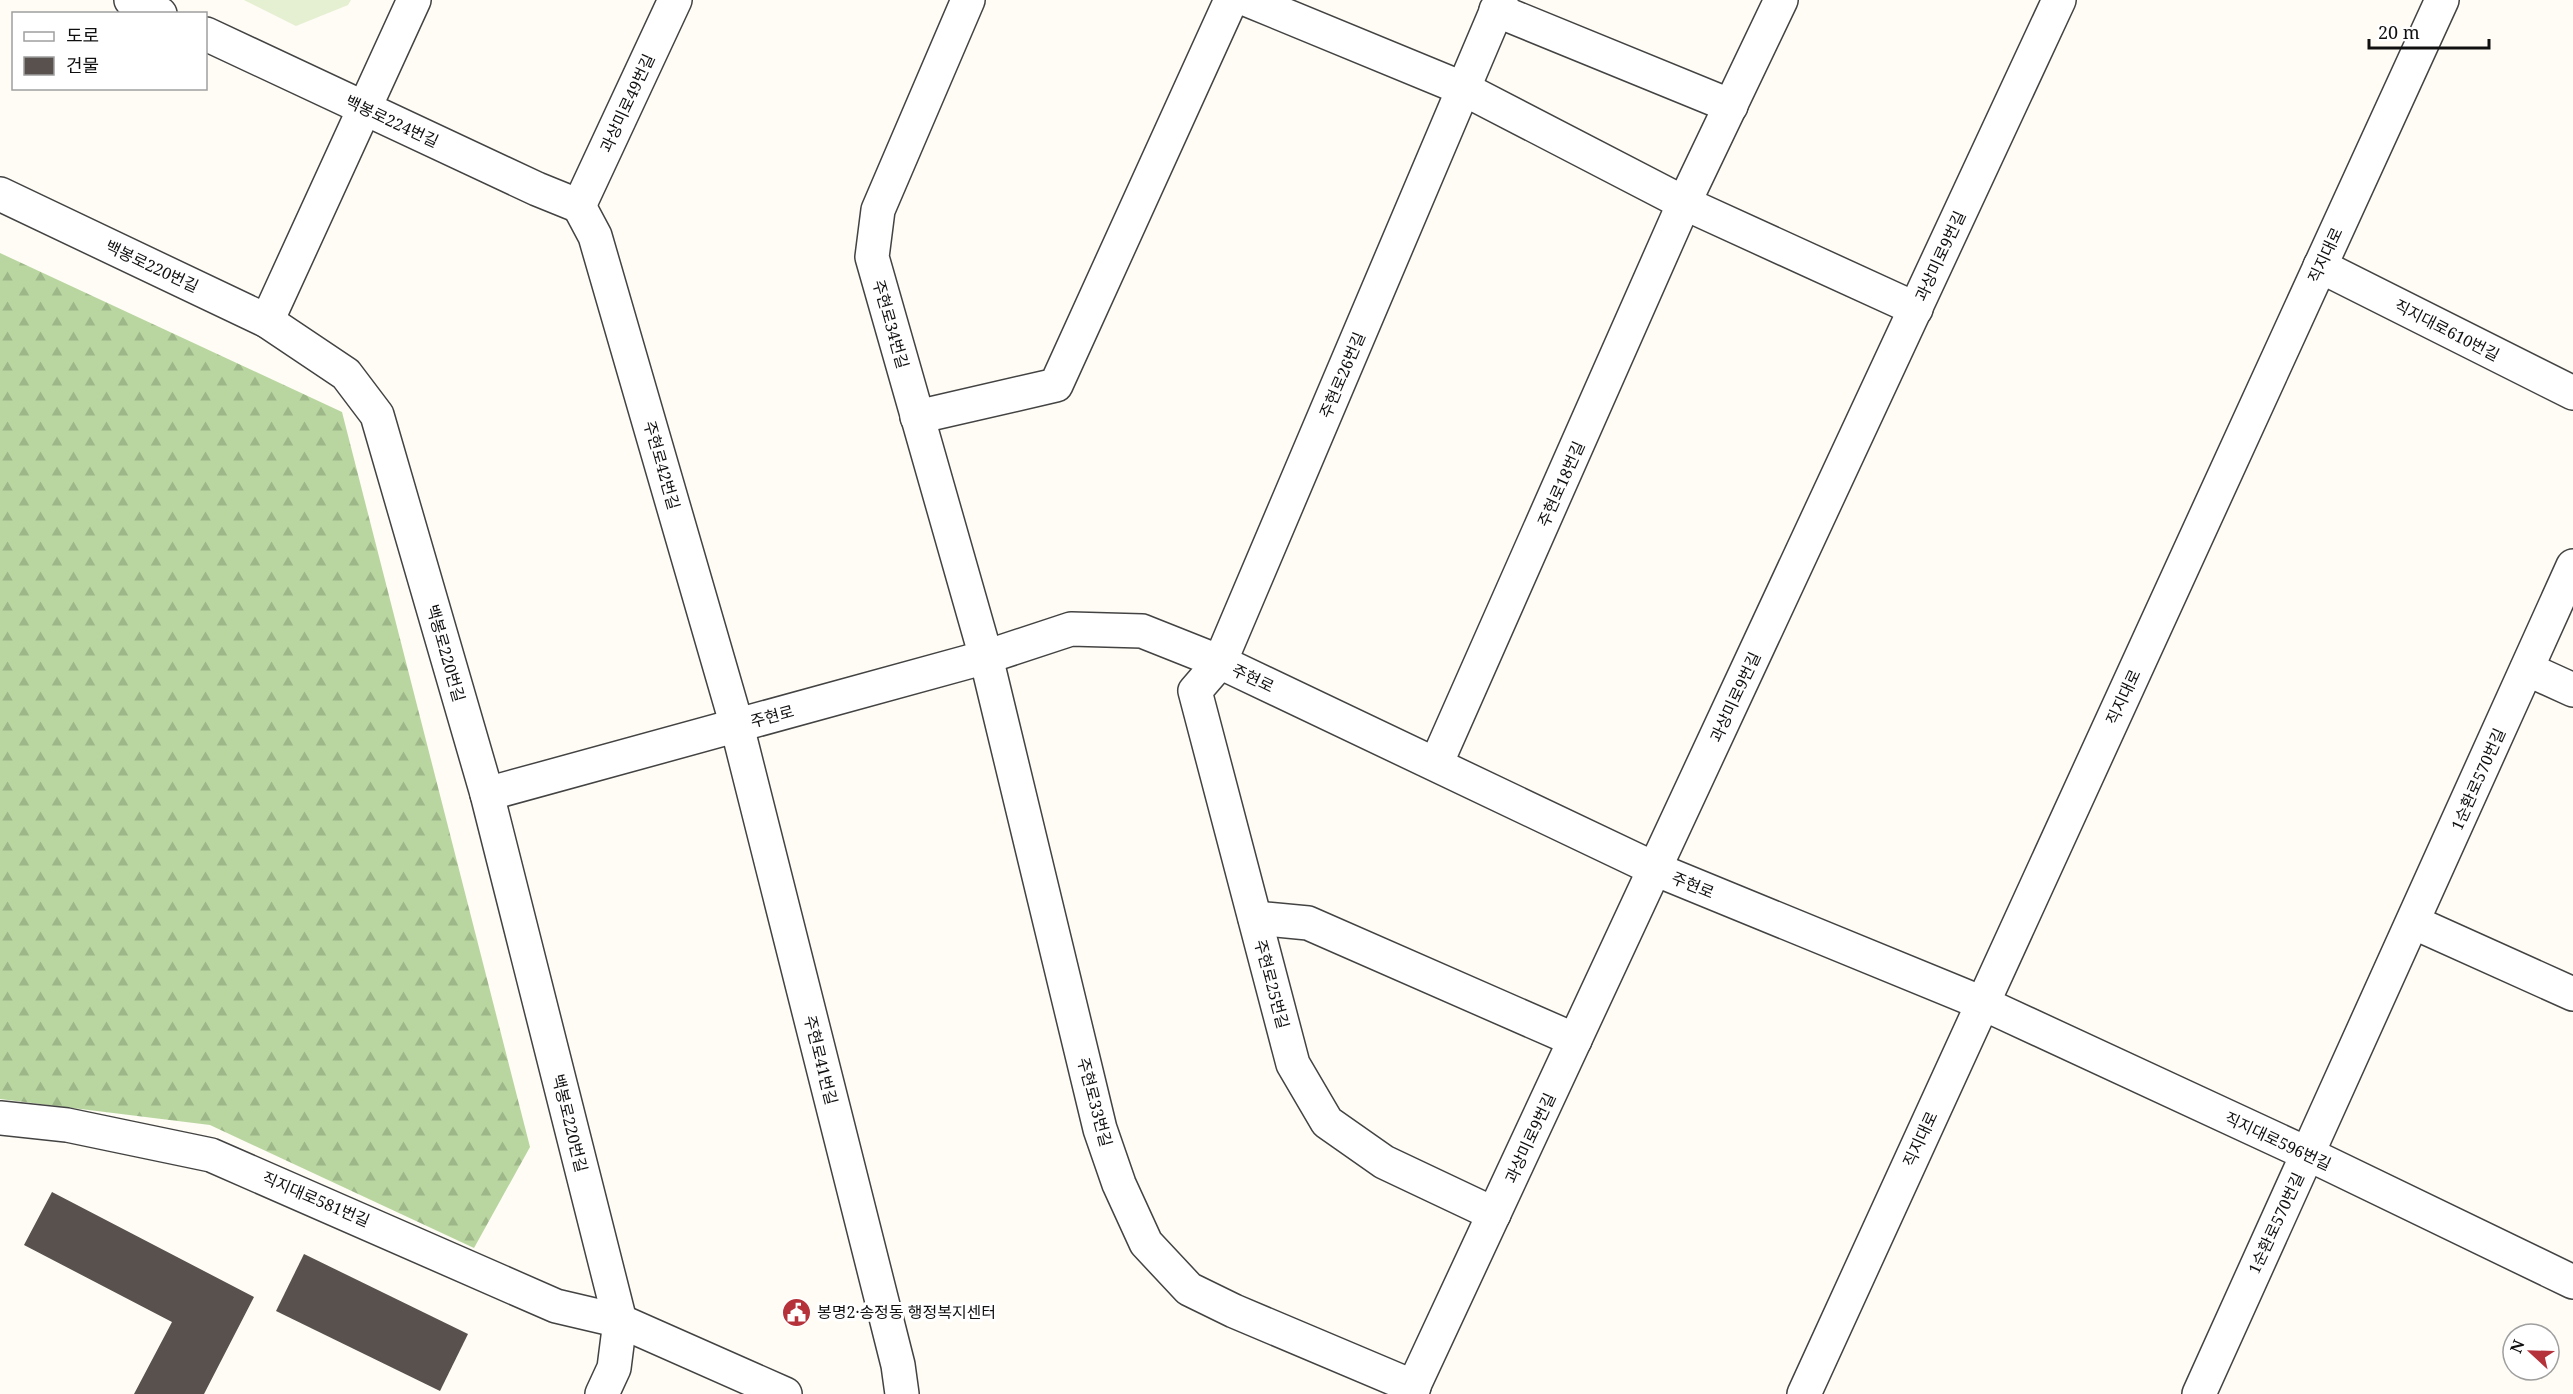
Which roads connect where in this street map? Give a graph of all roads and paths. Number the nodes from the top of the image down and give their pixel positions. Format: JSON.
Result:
{"nodes":[{"id":1,"x":131,"y":0,"type":"edge"},
{"id":2,"x":414,"y":0,"type":"edge"},
{"id":3,"x":675,"y":0,"type":"edge"},
{"id":4,"x":968,"y":0,"type":"edge"},
{"id":5,"x":1231,"y":0,"type":"edge"},
{"id":6,"x":1248,"y":0,"type":"edge"},
{"id":7,"x":1781,"y":0,"type":"edge"},
{"id":8,"x":2059,"y":0,"type":"edge"},
{"id":9,"x":2442,"y":0,"type":"edge"},
{"id":10,"x":1498,"y":5,"type":"edge"},
{"id":11,"x":156,"y":12,"type":"edge"},
{"id":12,"x":207,"y":34,"type":"edge"},
{"id":13,"x":1464,"y":89,"type":"junction"},
{"id":14,"x":1731,"y":106,"type":"junction"},
{"id":15,"x":365,"y":108,"type":"junction"},
{"id":16,"x":0,"y":194,"type":"edge"},
{"id":17,"x":1684,"y":203,"type":"junction"},
{"id":18,"x":579,"y":206,"type":"junction"},
{"id":19,"x":2320,"y":266,"type":"junction"},
{"id":20,"x":1916,"y":309,"type":"junction"},
{"id":21,"x":267,"y":321,"type":"junction"},
{"id":22,"x":2573,"y":393,"type":"edge"},
{"id":23,"x":917,"y":417,"type":"junction"},
{"id":24,"x":2573,"y":566,"type":"edge"},
{"id":25,"x":986,"y":657,"type":"junction"},
{"id":26,"x":1220,"y":662,"type":"junction"},
{"id":27,"x":2527,"y":669,"type":"junction"},
{"id":28,"x":2573,"y":690,"type":"edge"},
{"id":29,"x":737,"y":726,"type":"junction"},
{"id":30,"x":1436,"y":764,"type":"junction"},
{"id":31,"x":487,"y":794,"type":"junction"},
{"id":32,"x":1655,"y":869,"type":"junction"},
{"id":33,"x":1255,"y":918,"type":"junction"},
{"id":34,"x":2414,"y":922,"type":"junction"},
{"id":35,"x":2573,"y":994,"type":"edge"},
{"id":36,"x":1982,"y":1003,"type":"junction"},
{"id":37,"x":1575,"y":1040,"type":"junction"},
{"id":38,"x":0,"y":1118,"type":"edge"},
{"id":39,"x":2308,"y":1154,"type":"junction"},
{"id":40,"x":1494,"y":1214,"type":"junction"},
{"id":41,"x":2573,"y":1282,"type":"edge"},
{"id":42,"x":620,"y":1321,"type":"junction"},
{"id":43,"x":1412,"y":1390,"type":"edge"},
{"id":44,"x":602,"y":1394,"type":"edge"},
{"id":45,"x":785,"y":1394,"type":"edge"},
{"id":46,"x":902,"y":1394,"type":"edge"},
{"id":47,"x":1804,"y":1394,"type":"edge"},
{"id":48,"x":2199,"y":1394,"type":"edge"}],
"edges":[{"from":1,"to":11,"type":"street"},
{"from":2,"to":15,"type":"street"},
{"from":3,"to":18,"type":"street","name":"과상미로49번길"},
{"from":4,"to":23,"type":"street","name":"주현로34번길"},
{"from":5,"to":23,"type":"street"},
{"from":6,"to":13,"type":"street"},
{"from":7,"to":14,"type":"street","name":"주현로18번길"},
{"from":8,"to":20,"type":"street","name":"과상미로9번길"},
{"from":9,"to":19,"type":"street","name":"직지대로"},
{"from":10,"to":13,"type":"street","name":"주현로26번길"},
{"from":10,"to":14,"type":"street"},
{"from":12,"to":15,"type":"street","name":"백봉로224번길"},
{"from":13,"to":17,"type":"street"},
{"from":13,"to":26,"type":"street","name":"주현로26번길"},
{"from":14,"to":17,"type":"street","name":"주현로18번길"},
{"from":15,"to":18,"type":"street","name":"백봉로224번길"},
{"from":15,"to":21,"type":"street"},
{"from":16,"to":21,"type":"street","name":"백봉로220번길"},
{"from":17,"to":20,"type":"street"},
{"from":17,"to":30,"type":"street","name":"주현로18번길"},
{"from":18,"to":29,"type":"street","name":"주현로42번길"},
{"from":19,"to":22,"type":"street","name":"직지대로610번길"},
{"from":19,"to":36,"type":"street","name":"직지대로"},
{"from":20,"to":32,"type":"street","name":"과상미로9번길"},
{"from":21,"to":31,"type":"street","name":"백봉로220번길"},
{"from":23,"to":25,"type":"street","name":"주현로34번길"},
{"from":24,"to":27,"type":"street","name":"1순환로570번길"},
{"from":25,"to":26,"type":"street","name":"주현로"},
{"from":25,"to":29,"type":"street","name":"주현로"},
{"from":25,"to":43,"type":"street","name":"주현로33번길"},
{"from":26,"to":30,"type":"street","name":"주현로"},
{"from":26,"to":33,"type":"street","name":"주현로25번길"},
{"from":27,"to":28,"type":"street"},
{"from":27,"to":34,"type":"street","name":"1순환로570번길"},
{"from":29,"to":31,"type":"street","name":"주현로"},
{"from":29,"to":46,"type":"street","name":"주현로41번길"},
{"from":30,"to":32,"type":"street","name":"주현로"},
{"from":31,"to":42,"type":"street","name":"백봉로220번길"},
{"from":32,"to":36,"type":"street","name":"주현로"},
{"from":32,"to":37,"type":"street","name":"과상미로9번길"},
{"from":33,"to":37,"type":"street"},
{"from":33,"to":40,"type":"street","name":"주현로25번길"},
{"from":34,"to":35,"type":"street"},
{"from":34,"to":39,"type":"street","name":"1순환로570번길"},
{"from":36,"to":39,"type":"street","name":"직지대로596번길"},
{"from":36,"to":47,"type":"street","name":"직지대로"},
{"from":37,"to":40,"type":"street","name":"과상미로9번길"},
{"from":38,"to":42,"type":"street","name":"직지대로581번길"},
{"from":39,"to":41,"type":"street","name":"직지대로596번길"},
{"from":39,"to":48,"type":"street","name":"1순환로570번길"},
{"from":40,"to":43,"type":"street","name":"과상미로9번길"},
{"from":42,"to":44,"type":"street"},
{"from":42,"to":45,"type":"street","name":"직지대로581번길"}]}
